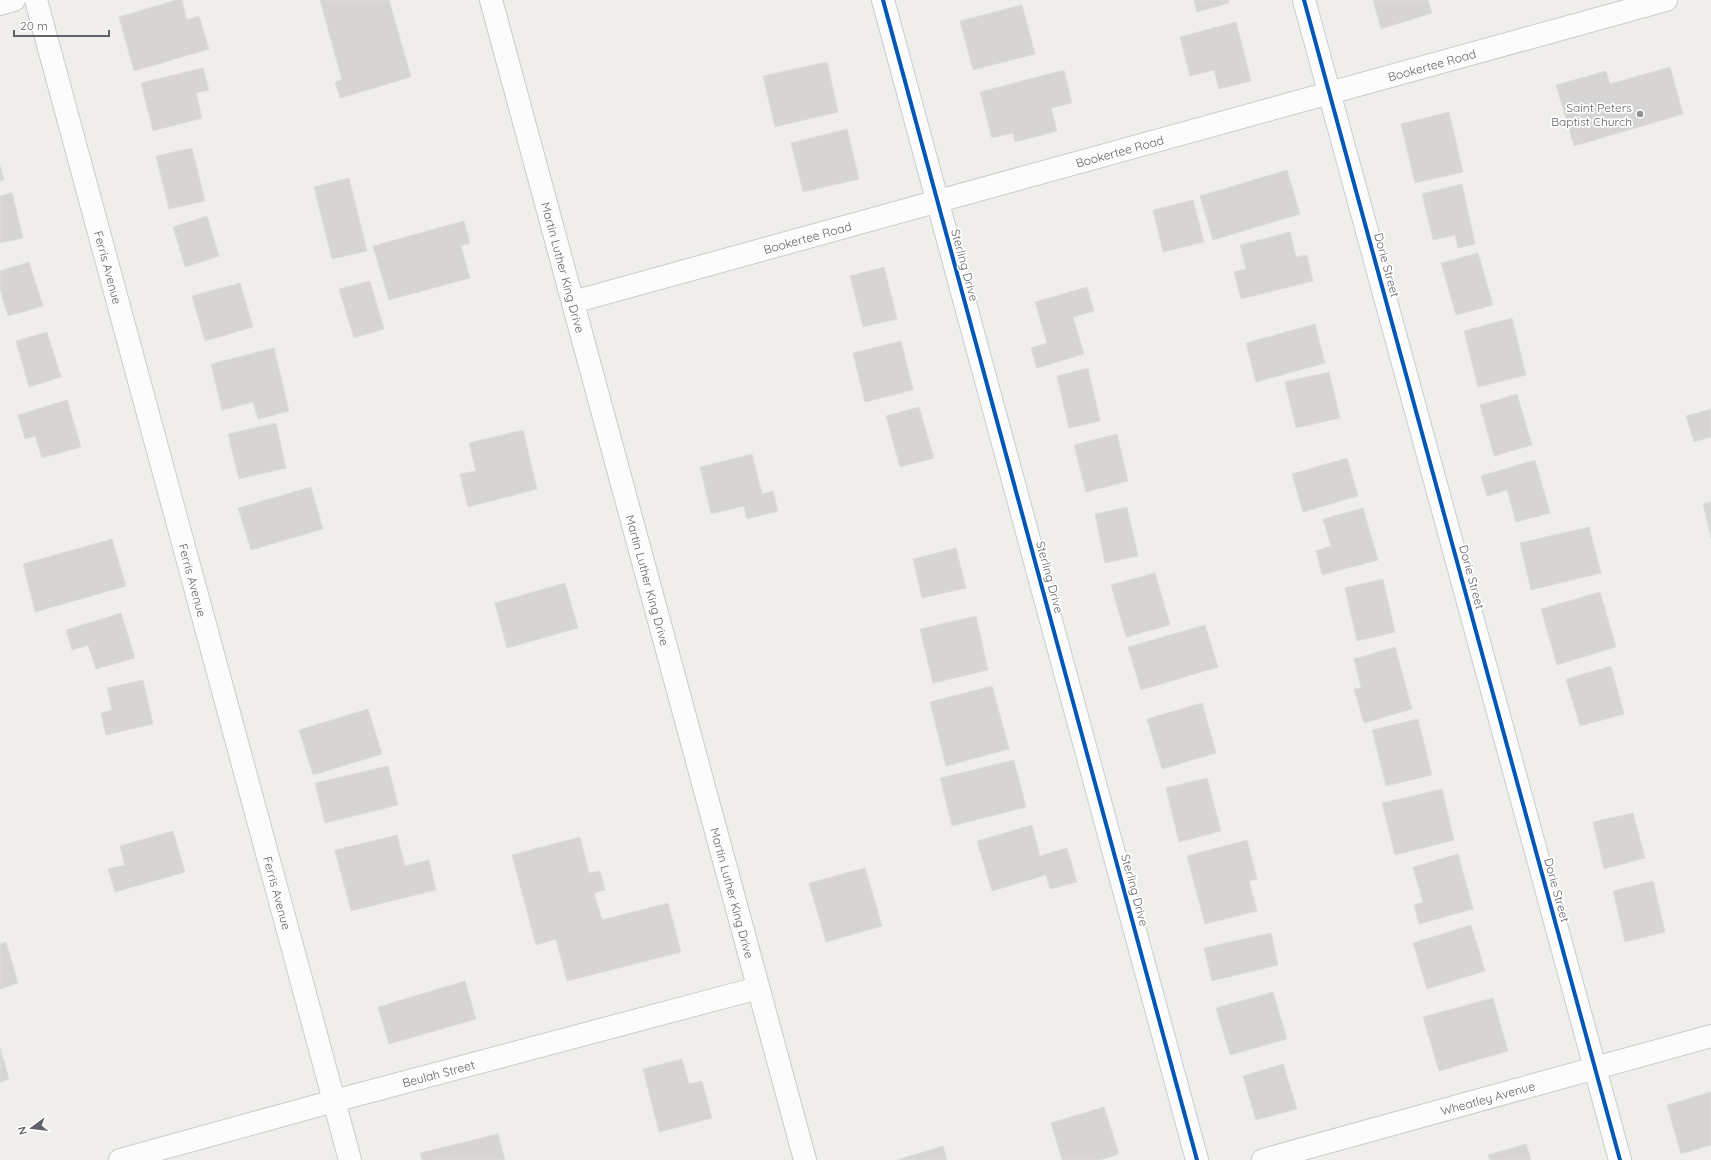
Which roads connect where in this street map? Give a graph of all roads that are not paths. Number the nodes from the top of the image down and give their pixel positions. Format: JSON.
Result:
{"nodes":[{"id":1,"x":14,"y":0,"type":"edge"},
{"id":2,"x":36,"y":0,"type":"edge"},
{"id":3,"x":491,"y":0,"type":"edge"},
{"id":4,"x":883,"y":0,"type":"edge"},
{"id":5,"x":1304,"y":0,"type":"edge"},
{"id":6,"x":1666,"y":0,"type":"edge"},
{"id":7,"x":0,"y":4,"type":"edge"},
{"id":8,"x":1330,"y":93,"type":"junction"},
{"id":9,"x":938,"y":200,"type":"junction"},
{"id":10,"x":573,"y":302,"type":"junction"},
{"id":11,"x":758,"y":988,"type":"junction"},
{"id":12,"x":1711,"y":1036,"type":"edge"},
{"id":13,"x":1596,"y":1069,"type":"junction"},
{"id":14,"x":334,"y":1101,"type":"junction"},
{"id":15,"x":120,"y":1160,"type":"edge"},
{"id":16,"x":350,"y":1160,"type":"edge"},
{"id":17,"x":805,"y":1160,"type":"edge"},
{"id":18,"x":1197,"y":1160,"type":"edge"},
{"id":19,"x":1263,"y":1160,"type":"edge"},
{"id":20,"x":1620,"y":1160,"type":"edge"}],
"edges":[{"from":1,"to":7,"type":"street"},
{"from":2,"to":14,"type":"street","name":"Ferris Avenue"},
{"from":3,"to":10,"type":"street","name":"Martin Luther King Drive"},
{"from":4,"to":9,"type":"street","name":"Sterling Drive"},
{"from":5,"to":8,"type":"street","name":"Dorie Street"},
{"from":6,"to":8,"type":"street","name":"Bookertee Road"},
{"from":8,"to":9,"type":"street","name":"Bookertee Road"},
{"from":8,"to":13,"type":"street","name":"Dorie Street"},
{"from":9,"to":10,"type":"street","name":"Bookertee Road"},
{"from":9,"to":18,"type":"street","name":"Sterling Drive"},
{"from":10,"to":11,"type":"street","name":"Martin Luther King Drive"},
{"from":11,"to":14,"type":"street","name":"Beulah Street"},
{"from":11,"to":17,"type":"street","name":"Martin Luther King Drive"},
{"from":12,"to":13,"type":"street","name":"Wheatley Avenue"},
{"from":13,"to":19,"type":"street","name":"Wheatley Avenue"},
{"from":13,"to":20,"type":"street","name":"Dorie Street"},
{"from":14,"to":15,"type":"street","name":"Beulah Street"},
{"from":14,"to":16,"type":"street","name":"Ferris Avenue"}]}
